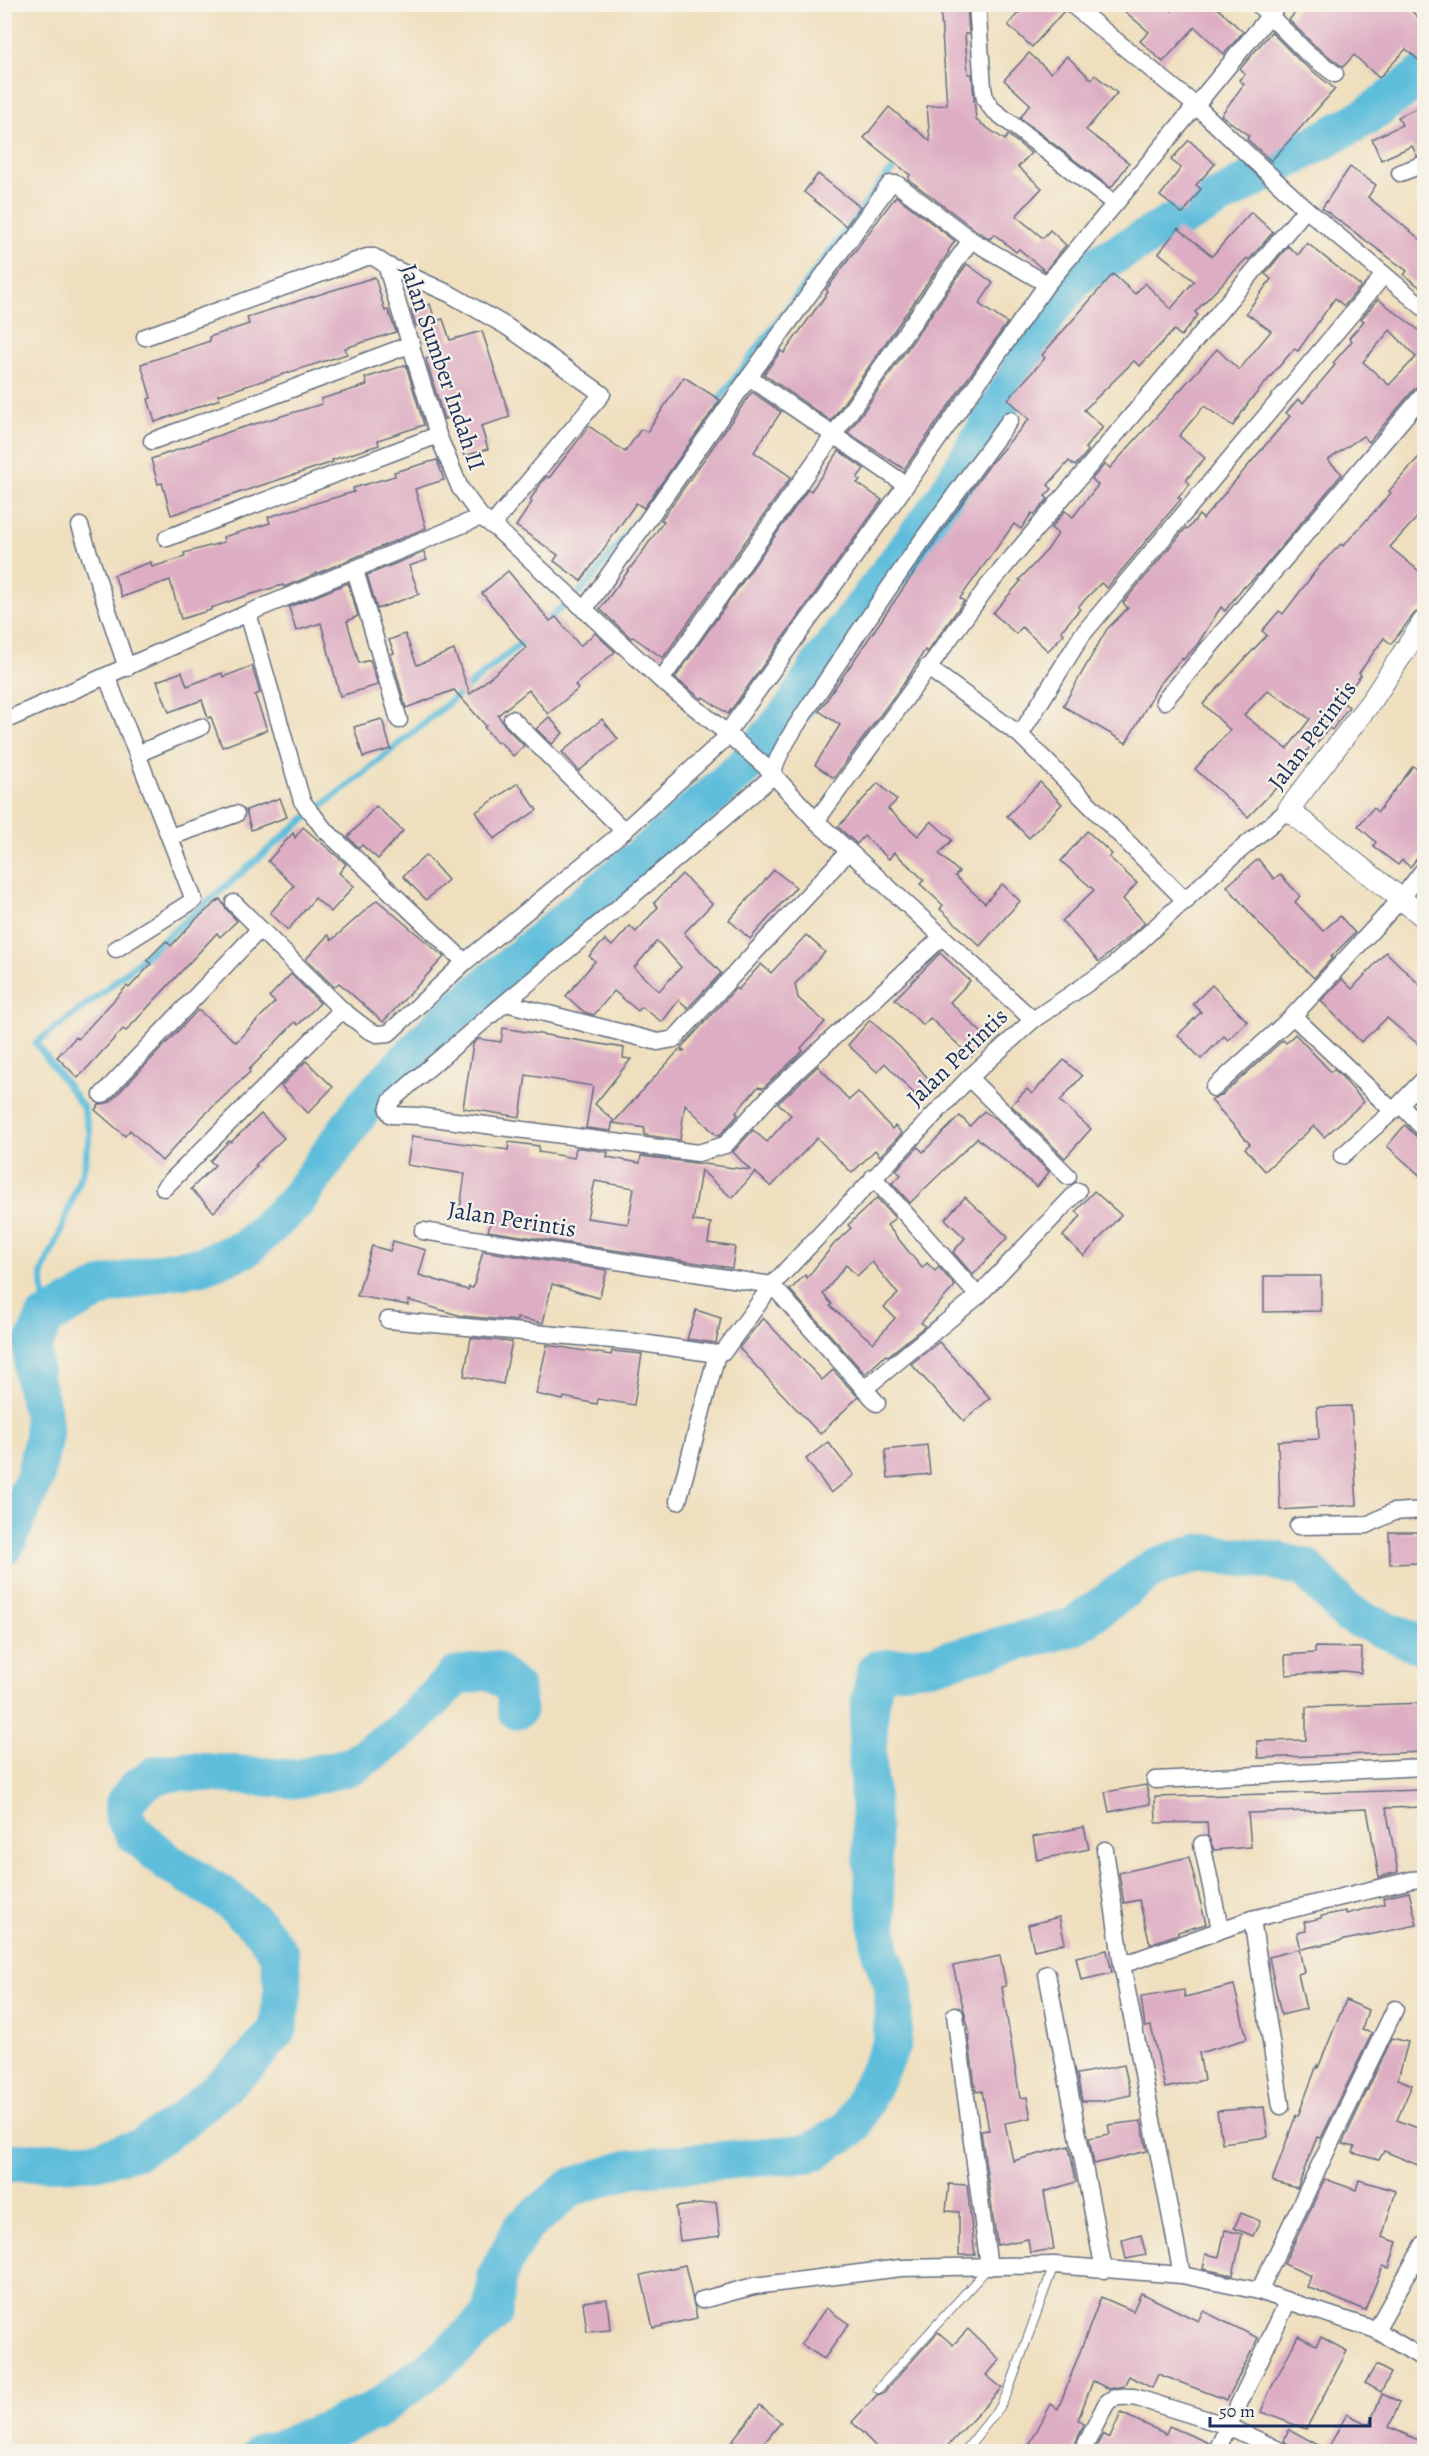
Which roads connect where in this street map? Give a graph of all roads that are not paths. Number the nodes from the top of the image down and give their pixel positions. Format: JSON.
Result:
{"nodes":[{"id":1,"x":976,"y":4,"type":"edge"},
{"id":2,"x":1071,"y":4,"type":"edge"},
{"id":3,"x":1269,"y":8,"type":"edge"},
{"id":4,"x":1335,"y":74,"type":"dead end"},
{"id":5,"x":1194,"y":105,"type":"junction"},
{"id":6,"x":1425,"y":164,"type":"edge"},
{"id":7,"x":1400,"y":173,"type":"dead end"},
{"id":8,"x":1115,"y":204,"type":"junction"},
{"id":9,"x":1306,"y":209,"type":"junction"},
{"id":10,"x":971,"y":240,"type":"junction"},
{"id":11,"x":386,"y":265,"type":"junction"},
{"id":12,"x":1384,"y":275,"type":"junction"},
{"id":13,"x":1047,"y":284,"type":"junction"},
{"id":14,"x":1425,"y":308,"type":"edge"},
{"id":15,"x":145,"y":337,"type":"dead end"},
{"id":16,"x":412,"y":344,"type":"junction"},
{"id":17,"x":749,"y":377,"type":"junction"},
{"id":18,"x":1425,"y":394,"type":"edge"},
{"id":19,"x":1010,"y":420,"type":"dead end"},
{"id":20,"x":438,"y":435,"type":"junction"},
{"id":21,"x":833,"y":436,"type":"junction"},
{"id":22,"x":152,"y":441,"type":"dead end"},
{"id":23,"x":906,"y":485,"type":"junction"},
{"id":24,"x":486,"y":521,"type":"junction"},
{"id":25,"x":80,"y":526,"type":"dead end"},
{"id":26,"x":167,"y":538,"type":"dead end"},
{"id":27,"x":355,"y":570,"type":"junction"},
{"id":28,"x":584,"y":610,"type":"junction"},
{"id":29,"x":248,"y":614,"type":"junction"},
{"id":30,"x":1425,"y":621,"type":"edge"},
{"id":31,"x":927,"y":667,"type":"junction"},
{"id":32,"x":127,"y":668,"type":"junction"},
{"id":33,"x":107,"y":677,"type":"junction"},
{"id":34,"x":660,"y":680,"type":"junction"},
{"id":35,"x":1164,"y":701,"type":"dead end"},
{"id":36,"x":512,"y":719,"type":"dead end"},
{"id":37,"x":399,"y":720,"type":"dead end"},
{"id":38,"x":6,"y":724,"type":"edge"},
{"id":39,"x":201,"y":727,"type":"dead end"},
{"id":40,"x":729,"y":734,"type":"junction"},
{"id":41,"x":1020,"y":735,"type":"junction"},
{"id":42,"x":137,"y":754,"type":"junction"},
{"id":43,"x":770,"y":772,"type":"junction"},
{"id":44,"x":1288,"y":810,"type":"junction"},
{"id":45,"x":236,"y":814,"type":"dead end"},
{"id":46,"x":816,"y":821,"type":"junction"},
{"id":47,"x":624,"y":831,"type":"junction"},
{"id":48,"x":170,"y":837,"type":"junction"},
{"id":49,"x":849,"y":851,"type":"junction"},
{"id":50,"x":1425,"y":869,"type":"edge"},
{"id":51,"x":1401,"y":898,"type":"junction"},
{"id":52,"x":1185,"y":901,"type":"junction"},
{"id":53,"x":234,"y":903,"type":"dead end"},
{"id":54,"x":1425,"y":917,"type":"edge"},
{"id":55,"x":259,"y":930,"type":"junction"},
{"id":56,"x":942,"y":937,"type":"junction"},
{"id":57,"x":116,"y":949,"type":"dead end"},
{"id":58,"x":465,"y":962,"type":"junction"},
{"id":59,"x":506,"y":1003,"type":"junction"},
{"id":60,"x":342,"y":1010,"type":"junction"},
{"id":61,"x":1293,"y":1016,"type":"junction"},
{"id":62,"x":1033,"y":1020,"type":"junction"},
{"id":63,"x":969,"y":1078,"type":"junction"},
{"id":64,"x":1425,"y":1079,"type":"edge"},
{"id":65,"x":1214,"y":1088,"type":"dead end"},
{"id":66,"x":102,"y":1095,"type":"dead end"},
{"id":67,"x":1397,"y":1108,"type":"junction"},
{"id":68,"x":1425,"y":1129,"type":"edge"},
{"id":69,"x":1342,"y":1156,"type":"dead end"},
{"id":70,"x":1068,"y":1176,"type":"dead end"},
{"id":71,"x":873,"y":1177,"type":"junction"},
{"id":72,"x":165,"y":1188,"type":"dead end"},
{"id":73,"x":1078,"y":1191,"type":"dead end"},
{"id":74,"x":423,"y":1231,"type":"dead end"},
{"id":75,"x":772,"y":1285,"type":"junction"},
{"id":76,"x":978,"y":1296,"type":"junction"},
{"id":77,"x":388,"y":1320,"type":"dead end"},
{"id":78,"x":717,"y":1354,"type":"junction"},
{"id":79,"x":864,"y":1389,"type":"junction"},
{"id":80,"x":877,"y":1403,"type":"dead end"},
{"id":81,"x":678,"y":1501,"type":"dead end"},
{"id":82,"x":1425,"y":1510,"type":"edge"},
{"id":83,"x":1298,"y":1526,"type":"dead end"},
{"id":84,"x":1425,"y":1767,"type":"edge"},
{"id":85,"x":1155,"y":1780,"type":"dead end"},
{"id":86,"x":1202,"y":1844,"type":"dead end"},
{"id":87,"x":1105,"y":1850,"type":"dead end"},
{"id":88,"x":1425,"y":1879,"type":"edge"},
{"id":89,"x":1252,"y":1919,"type":"junction"},
{"id":90,"x":1220,"y":1929,"type":"junction"},
{"id":91,"x":1122,"y":1965,"type":"junction"},
{"id":92,"x":1047,"y":1974,"type":"dead end"},
{"id":93,"x":1395,"y":2008,"type":"dead end"},
{"id":94,"x":955,"y":2015,"type":"dead end"},
{"id":95,"x":1281,"y":2106,"type":"dead end"},
{"id":96,"x":1425,"y":2244,"type":"edge"},
{"id":97,"x":1054,"y":2265,"type":"junction"},
{"id":98,"x":989,"y":2267,"type":"junction"},
{"id":99,"x":1104,"y":2271,"type":"junction"},
{"id":100,"x":1182,"y":2275,"type":"junction"},
{"id":101,"x":1259,"y":2291,"type":"junction"},
{"id":102,"x":702,"y":2300,"type":"dead end"},
{"id":103,"x":1288,"y":2301,"type":"junction"},
{"id":104,"x":1376,"y":2330,"type":"junction"},
{"id":105,"x":1425,"y":2359,"type":"edge"},
{"id":106,"x":878,"y":2389,"type":"dead end"},
{"id":107,"x":1228,"y":2426,"type":"junction"},
{"id":108,"x":964,"y":2451,"type":"edge"},
{"id":109,"x":1082,"y":2451,"type":"edge"},
{"id":110,"x":1216,"y":2451,"type":"edge"},
{"id":111,"x":1283,"y":2451,"type":"edge"}],
"edges":[{"from":1,"to":8,"type":"street"},
{"from":2,"to":5,"type":"street"},
{"from":3,"to":4,"type":"street"},
{"from":3,"to":5,"type":"street"},
{"from":5,"to":8,"type":"street"},
{"from":5,"to":9,"type":"street"},
{"from":6,"to":7,"type":"street"},
{"from":8,"to":13,"type":"street"},
{"from":9,"to":12,"type":"street"},
{"from":9,"to":31,"type":"street"},
{"from":10,"to":13,"type":"street"},
{"from":10,"to":17,"type":"street"},
{"from":10,"to":21,"type":"street"},
{"from":11,"to":15,"type":"street","name":"Jalan Sumber Indah II"},
{"from":11,"to":16,"type":"street","name":"Jalan Sumber Indah II"},
{"from":11,"to":24,"type":"street"},
{"from":12,"to":14,"type":"street"},
{"from":12,"to":41,"type":"street"},
{"from":13,"to":23,"type":"street"},
{"from":16,"to":20,"type":"street","name":"Jalan Sumber Indah II"},
{"from":16,"to":22,"type":"street"},
{"from":17,"to":21,"type":"street"},
{"from":17,"to":28,"type":"street"},
{"from":18,"to":35,"type":"street"},
{"from":19,"to":43,"type":"street"},
{"from":20,"to":24,"type":"street","name":"Jalan Sumber Indah II"},
{"from":20,"to":26,"type":"street"},
{"from":21,"to":23,"type":"street"},
{"from":21,"to":34,"type":"street"},
{"from":23,"to":40,"type":"street"},
{"from":24,"to":27,"type":"street"},
{"from":24,"to":28,"type":"street","name":"Jalan Sumber Indah II"},
{"from":25,"to":32,"type":"street"},
{"from":27,"to":29,"type":"street"},
{"from":27,"to":37,"type":"street"},
{"from":28,"to":34,"type":"street","name":"Jalan Sumber Indah II"},
{"from":29,"to":32,"type":"street"},
{"from":29,"to":58,"type":"street"},
{"from":30,"to":44,"type":"street","name":"Jalan Perintis"},
{"from":31,"to":41,"type":"street"},
{"from":31,"to":46,"type":"street"},
{"from":32,"to":33,"type":"street"},
{"from":33,"to":38,"type":"street"},
{"from":33,"to":42,"type":"street"},
{"from":34,"to":40,"type":"street","name":"Jalan Sumber Indah II"},
{"from":36,"to":47,"type":"street"},
{"from":39,"to":42,"type":"street"},
{"from":40,"to":43,"type":"street","name":"Jalan Sumber Indah II"},
{"from":40,"to":47,"type":"street"},
{"from":41,"to":52,"type":"street"},
{"from":42,"to":48,"type":"street"},
{"from":43,"to":46,"type":"street","name":"Jalan Sumber Indah II"},
{"from":43,"to":59,"type":"street"},
{"from":44,"to":51,"type":"street"},
{"from":44,"to":52,"type":"street","name":"Jalan Perintis"},
{"from":45,"to":48,"type":"street"},
{"from":46,"to":49,"type":"street","name":"Jalan Sumber Indah II"},
{"from":47,"to":58,"type":"street"},
{"from":48,"to":57,"type":"street"},
{"from":49,"to":56,"type":"street","name":"Jalan Sumber Indah II"},
{"from":49,"to":59,"type":"street"},
{"from":50,"to":51,"type":"street"},
{"from":51,"to":54,"type":"street"},
{"from":51,"to":61,"type":"street"},
{"from":52,"to":62,"type":"street","name":"Jalan Perintis"},
{"from":53,"to":55,"type":"street"},
{"from":55,"to":60,"type":"street"},
{"from":55,"to":66,"type":"street"},
{"from":56,"to":59,"type":"street"},
{"from":56,"to":62,"type":"street","name":"Jalan Sumber Indah II"},
{"from":58,"to":60,"type":"street"},
{"from":60,"to":72,"type":"street"},
{"from":61,"to":65,"type":"street"},
{"from":61,"to":67,"type":"street"},
{"from":62,"to":63,"type":"street","name":"Jalan Perintis"},
{"from":63,"to":70,"type":"street"},
{"from":63,"to":71,"type":"street","name":"Jalan Perintis"},
{"from":64,"to":67,"type":"street"},
{"from":67,"to":68,"type":"street"},
{"from":67,"to":69,"type":"street"},
{"from":71,"to":75,"type":"street","name":"Jalan Perintis"},
{"from":71,"to":76,"type":"street"},
{"from":73,"to":76,"type":"street"},
{"from":74,"to":75,"type":"street","name":"Jalan Perintis"},
{"from":75,"to":78,"type":"street"},
{"from":75,"to":79,"type":"street"},
{"from":76,"to":79,"type":"street"},
{"from":77,"to":78,"type":"street"},
{"from":78,"to":81,"type":"street"},
{"from":79,"to":80,"type":"street"},
{"from":82,"to":83,"type":"street"},
{"from":84,"to":85,"type":"street"},
{"from":86,"to":90,"type":"street"},
{"from":87,"to":91,"type":"street"},
{"from":88,"to":89,"type":"street"},
{"from":89,"to":90,"type":"street"},
{"from":89,"to":95,"type":"street"},
{"from":90,"to":91,"type":"street"},
{"from":91,"to":100,"type":"street"},
{"from":92,"to":99,"type":"street"},
{"from":93,"to":101,"type":"street"},
{"from":94,"to":98,"type":"street"},
{"from":96,"to":104,"type":"street"},
{"from":97,"to":98,"type":"street"},
{"from":97,"to":99,"type":"street"},
{"from":97,"to":108,"type":"lane"},
{"from":98,"to":102,"type":"street"},
{"from":98,"to":106,"type":"lane"},
{"from":99,"to":100,"type":"street"},
{"from":100,"to":101,"type":"street"},
{"from":101,"to":103,"type":"street"},
{"from":103,"to":104,"type":"street"},
{"from":103,"to":107,"type":"street"},
{"from":104,"to":105,"type":"street"},
{"from":107,"to":109,"type":"street"},
{"from":107,"to":110,"type":"street"},
{"from":107,"to":111,"type":"street"}]}
